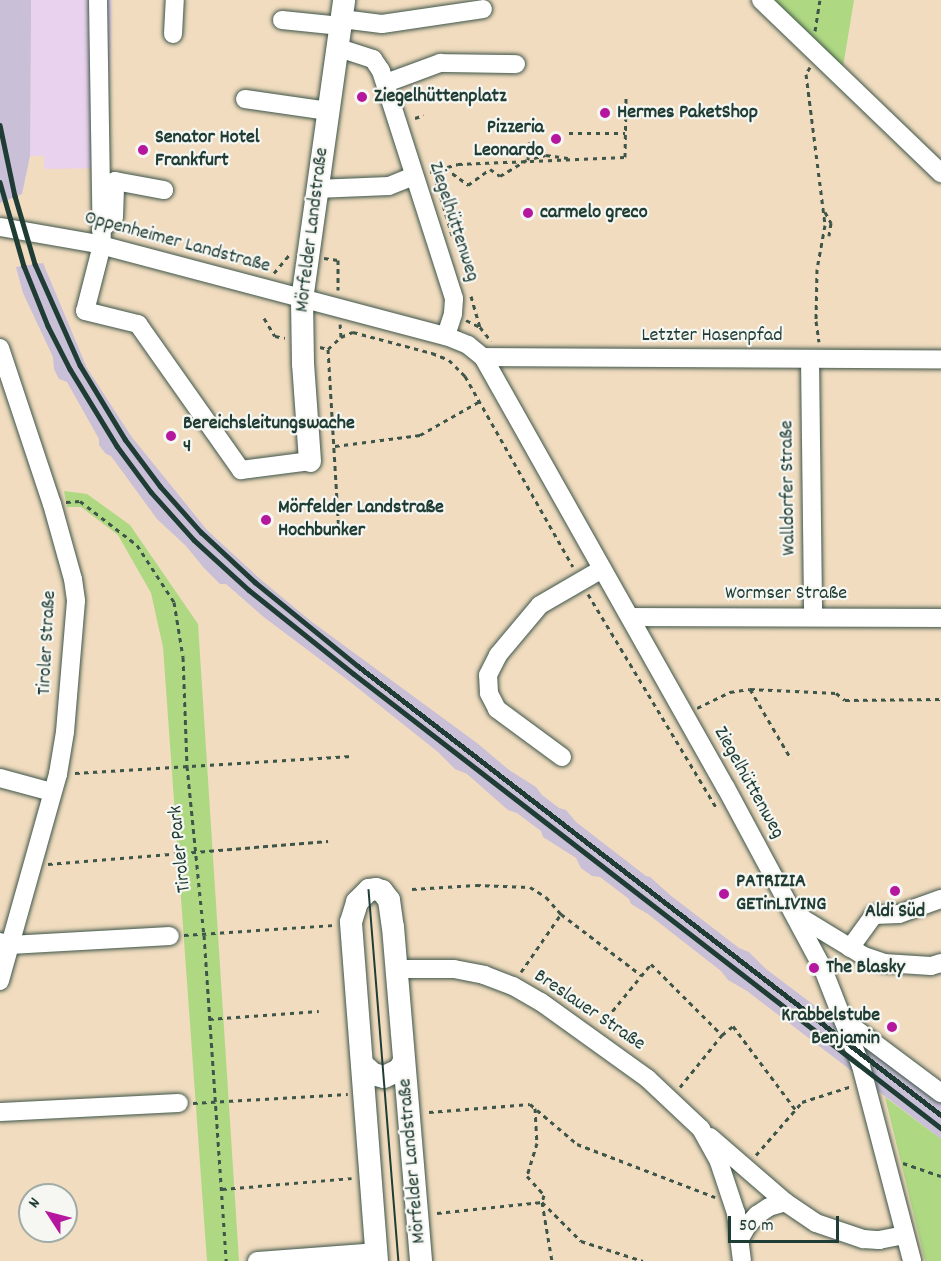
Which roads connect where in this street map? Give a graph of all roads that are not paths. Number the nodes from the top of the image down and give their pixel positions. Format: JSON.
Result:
{"nodes":[{"id":1,"x":98,"y":0,"type":"edge"},
{"id":2,"x":175,"y":0,"type":"edge"},
{"id":3,"x":762,"y":0,"type":"edge"},
{"id":4,"x":483,"y":9,"type":"dead end"},
{"id":5,"x":282,"y":20,"type":"dead end"},
{"id":6,"x":342,"y":23,"type":"edge"},
{"id":7,"x":173,"y":34,"type":"dead end"},
{"id":8,"x":516,"y":64,"type":"dead end"},
{"id":9,"x":386,"y":83,"type":"junction"},
{"id":10,"x":245,"y":99,"type":"dead end"},
{"id":11,"x":328,"y":111,"type":"junction"},
{"id":12,"x":941,"y":173,"type":"edge"},
{"id":13,"x":414,"y":177,"type":"junction"},
{"id":14,"x":316,"y":189,"type":"junction"},
{"id":15,"x":164,"y":190,"type":"dead end"},
{"id":16,"x":0,"y":227,"type":"edge"},
{"id":17,"x":101,"y":238,"type":"junction"},
{"id":18,"x":302,"y":300,"type":"junction"},
{"id":19,"x":446,"y":336,"type":"junction"},
{"id":20,"x":0,"y":348,"type":"edge"},
{"id":21,"x":483,"y":357,"type":"junction"},
{"id":22,"x":816,"y":359,"type":"junction"},
{"id":23,"x":941,"y":359,"type":"edge"},
{"id":24,"x":310,"y":461,"type":"joint"},
{"id":25,"x":602,"y":569,"type":"junction"},
{"id":26,"x":813,"y":616,"type":"junction"},
{"id":27,"x":630,"y":617,"type":"junction"},
{"id":28,"x":941,"y":618,"type":"edge"},
{"id":29,"x":562,"y":757,"type":"dead end"},
{"id":30,"x":0,"y":778,"type":"edge"},
{"id":31,"x":52,"y":792,"type":"junction"},
{"id":32,"x":941,"y":899,"type":"edge"},
{"id":33,"x":794,"y":914,"type":"junction"},
{"id":34,"x":170,"y":936,"type":"road end"},
{"id":35,"x":5,"y":943,"type":"edge"},
{"id":36,"x":850,"y":948,"type":"junction"},
{"id":37,"x":941,"y":963,"type":"edge"},
{"id":38,"x":396,"y":969,"type":"junction"},
{"id":39,"x":0,"y":981,"type":"edge"},
{"id":40,"x":846,"y":1022,"type":"junction"},
{"id":41,"x":404,"y":1061,"type":"junction"},
{"id":42,"x":363,"y":1065,"type":"junction"},
{"id":43,"x":941,"y":1093,"type":"edge"},
{"id":44,"x":179,"y":1103,"type":"road end"},
{"id":45,"x":0,"y":1112,"type":"edge"},
{"id":46,"x":701,"y":1129,"type":"junction"},
{"id":47,"x":785,"y":1202,"type":"junction"},
{"id":48,"x":905,"y":1235,"type":"junction"},
{"id":49,"x":739,"y":1240,"type":"junction"},
{"id":50,"x":377,"y":1257,"type":"edge"},
{"id":51,"x":257,"y":1261,"type":"edge"},
{"id":52,"x":421,"y":1261,"type":"edge"},
{"id":53,"x":742,"y":1261,"type":"edge"},
{"id":54,"x":912,"y":1261,"type":"edge"}],
"edges":[{"from":1,"to":17,"type":"street"},
{"from":2,"to":7,"type":"street"},
{"from":3,"to":12,"type":"street"},
{"from":4,"to":6,"type":"street"},
{"from":5,"to":6,"type":"street"},
{"from":6,"to":9,"type":"street","name":"Ziegelhüttenweg"},
{"from":6,"to":11,"type":"main road","name":"Mörfelder Landstraße"},
{"from":8,"to":9,"type":"street"},
{"from":9,"to":13,"type":"street","name":"Ziegelhüttenweg"},
{"from":10,"to":11,"type":"street"},
{"from":11,"to":14,"type":"main road","name":"Mörfelder Landstraße"},
{"from":13,"to":14,"type":"street"},
{"from":13,"to":19,"type":"street","name":"Ziegelhüttenweg"},
{"from":14,"to":18,"type":"main road","name":"Mörfelder Landstraße"},
{"from":15,"to":17,"type":"street"},
{"from":16,"to":17,"type":"street","name":"Oppenheimer Landstraße"},
{"from":17,"to":18,"type":"street","name":"Oppenheimer Landstraße"},
{"from":17,"to":24,"type":"street"},
{"from":18,"to":19,"type":"street","name":"Oppenheimer Landstraße"},
{"from":18,"to":24,"type":"main road","name":"Mörfelder Landstraße"},
{"from":19,"to":21,"type":"street","name":"Ziegelhüttenweg"},
{"from":20,"to":31,"type":"street","name":"Tiroler Straße"},
{"from":21,"to":22,"type":"street","name":"Letzter Hasenpfad"},
{"from":21,"to":25,"type":"street","name":"Ziegelhüttenweg"},
{"from":22,"to":23,"type":"street","name":"Letzter Hasenpfad"},
{"from":22,"to":26,"type":"street","name":"Walldorfer Straße"},
{"from":25,"to":27,"type":"street","name":"Ziegelhüttenweg"},
{"from":25,"to":29,"type":"street"},
{"from":26,"to":27,"type":"street","name":"Wormser Straße"},
{"from":26,"to":28,"type":"street","name":"Wormser Straße"},
{"from":27,"to":33,"type":"street","name":"Ziegelhüttenweg"},
{"from":30,"to":31,"type":"street"},
{"from":31,"to":35,"type":"street","name":"Tiroler Straße"},
{"from":32,"to":36,"type":"street"},
{"from":33,"to":36,"type":"street"},
{"from":33,"to":40,"type":"street","name":"Ziegelhüttenweg"},
{"from":34,"to":35,"type":"street"},
{"from":35,"to":39,"type":"street","name":"Tiroler Straße"},
{"from":36,"to":37,"type":"street"},
{"from":38,"to":41,"type":"main road","name":"Mörfelder Landstraße"},
{"from":38,"to":42,"type":"main road","name":"Mörfelder Landstraße"},
{"from":38,"to":46,"type":"street","name":"Breslauer Straße"},
{"from":40,"to":43,"type":"street","name":"Ziegelhüttenweg"},
{"from":40,"to":48,"type":"street","name":"Ziegelhüttenweg"},
{"from":41,"to":42,"type":"main road","name":"Mörfelder Landstraße"},
{"from":41,"to":52,"type":"main road","name":"Mörfelder Landstraße"},
{"from":42,"to":50,"type":"main road","name":"Mörfelder Landstraße"},
{"from":44,"to":45,"type":"street"},
{"from":46,"to":47,"type":"street","name":"Breslauer Straße"},
{"from":46,"to":49,"type":"street","name":"Breslauer Straße"},
{"from":47,"to":48,"type":"street","name":"Breslauer Straße"},
{"from":47,"to":49,"type":"street"},
{"from":48,"to":54,"type":"street","name":"Ziegelhüttenweg"},
{"from":49,"to":53,"type":"street","name":"Breslauer Straße"},
{"from":50,"to":51,"type":"street"}]}
